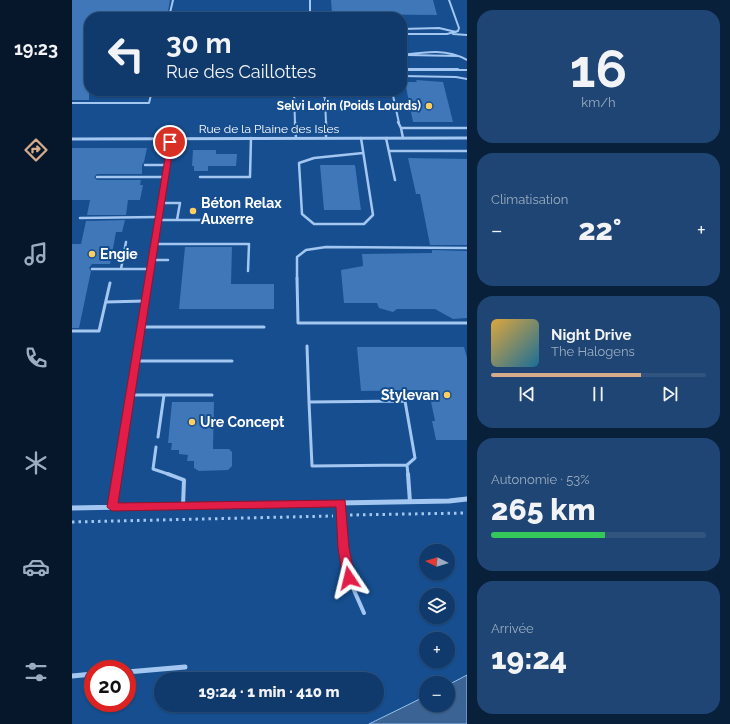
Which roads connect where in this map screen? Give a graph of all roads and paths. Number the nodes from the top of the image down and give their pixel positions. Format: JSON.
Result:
{"nodes":[{"id":1,"x":173,"y":0,"type":"edge"},
{"id":2,"x":310,"y":0,"type":"edge"},
{"id":3,"x":449,"y":0,"type":"edge"},
{"id":4,"x":170,"y":12,"type":"edge"},
{"id":5,"x":310,"y":12,"type":"edge"},
{"id":6,"x":407,"y":29,"type":"edge"},
{"id":7,"x":456,"y":32,"type":"junction"},
{"id":8,"x":407,"y":34,"type":"edge"},
{"id":9,"x":447,"y":34,"type":"junction"},
{"id":10,"x":467,"y":34,"type":"edge"},
{"id":11,"x":407,"y":55,"type":"edge"},
{"id":12,"x":467,"y":60,"type":"edge"},
{"id":13,"x":407,"y":69,"type":"edge"},
{"id":14,"x":466,"y":70,"type":"edge"},
{"id":15,"x":407,"y":76,"type":"edge"},
{"id":16,"x":467,"y":80,"type":"edge"},
{"id":17,"x":151,"y":96,"type":"edge"},
{"id":18,"x":294,"y":96,"type":"edge"},
{"id":19,"x":323,"y":96,"type":"edge"},
{"id":20,"x":393,"y":96,"type":"edge"},
{"id":21,"x":72,"y":103,"type":"edge"},
{"id":22,"x":401,"y":128,"type":"junction"},
{"id":23,"x":467,"y":128,"type":"edge"},
{"id":24,"x":72,"y":138,"type":"edge"},
{"id":25,"x":171,"y":138,"type":"junction"},
{"id":26,"x":251,"y":138,"type":"junction"},
{"id":27,"x":296,"y":138,"type":"junction"},
{"id":28,"x":326,"y":138,"type":"junction"},
{"id":29,"x":361,"y":138,"type":"junction"},
{"id":30,"x":386,"y":138,"type":"junction"},
{"id":31,"x":403,"y":138,"type":"junction"},
{"id":32,"x":467,"y":138,"type":"edge"},
{"id":33,"x":389,"y":151,"type":"junction"},
{"id":34,"x":467,"y":151,"type":"edge"},
{"id":35,"x":363,"y":153,"type":"junction"},
{"id":36,"x":145,"y":166,"type":"dead end"},
{"id":37,"x":167,"y":166,"type":"junction"},
{"id":38,"x":97,"y":177,"type":"dead end"},
{"id":39,"x":165,"y":177,"type":"junction"},
{"id":40,"x":200,"y":177,"type":"dead end"},
{"id":41,"x":395,"y":180,"type":"dead end"},
{"id":42,"x":161,"y":203,"type":"junction"},
{"id":43,"x":80,"y":218,"type":"dead end"},
{"id":44,"x":158,"y":219,"type":"junction"},
{"id":45,"x":178,"y":220,"type":"junction"},
{"id":46,"x":249,"y":220,"type":"dead end"},
{"id":47,"x":126,"y":242,"type":"dead end"},
{"id":48,"x":154,"y":244,"type":"junction"},
{"id":49,"x":467,"y":248,"type":"edge"},
{"id":50,"x":152,"y":260,"type":"junction"},
{"id":51,"x":168,"y":260,"type":"dead end"},
{"id":52,"x":92,"y":269,"type":"dead end"},
{"id":53,"x":121,"y":269,"type":"junction"},
{"id":54,"x":150,"y":269,"type":"junction"},
{"id":55,"x":248,"y":271,"type":"dead end"},
{"id":56,"x":110,"y":283,"type":"dead end"},
{"id":57,"x":145,"y":301,"type":"junction"},
{"id":58,"x":106,"y":302,"type":"junction"},
{"id":59,"x":467,"y":323,"type":"edge"},
{"id":60,"x":141,"y":327,"type":"junction"},
{"id":61,"x":264,"y":327,"type":"dead end"},
{"id":62,"x":72,"y":332,"type":"edge"},
{"id":63,"x":307,"y":346,"type":"dead end"},
{"id":64,"x":135,"y":361,"type":"junction"},
{"id":65,"x":232,"y":361,"type":"dead end"},
{"id":66,"x":130,"y":394,"type":"junction"},
{"id":67,"x":164,"y":395,"type":"junction"},
{"id":68,"x":212,"y":395,"type":"dead end"},
{"id":69,"x":309,"y":402,"type":"junction"},
{"id":70,"x":158,"y":437,"type":"dead end"},
{"id":71,"x":156,"y":447,"type":"dead end"},
{"id":72,"x":407,"y":465,"type":"junction"},
{"id":73,"x":467,"y":500,"type":"edge"},
{"id":74,"x":410,"y":502,"type":"junction"},
{"id":75,"x":341,"y":503,"type":"junction"},
{"id":76,"x":183,"y":506,"type":"junction"},
{"id":77,"x":112,"y":507,"type":"junction"},
{"id":78,"x":72,"y":508,"type":"edge"},
{"id":79,"x":467,"y":513,"type":"edge"},
{"id":80,"x":341,"y":515,"type":"junction"},
{"id":81,"x":72,"y":522,"type":"edge"},
{"id":82,"x":364,"y":613,"type":"dead end"},
{"id":83,"x":185,"y":667,"type":"dead end"},
{"id":84,"x":136,"y":671,"type":"edge"},
{"id":85,"x":84,"y":675,"type":"edge"},
{"id":86,"x":72,"y":676,"type":"edge"}],
"edges":[{"from":1,"to":4,"type":"lane"},
{"from":2,"to":5,"type":"lane"},
{"from":3,"to":7,"type":"lane"},
{"from":6,"to":7,"type":"lane"},
{"from":7,"to":9,"type":"lane"},
{"from":8,"to":9,"type":"lane"},
{"from":9,"to":10,"type":"lane"},
{"from":11,"to":12,"type":"lane"},
{"from":13,"to":14,"type":"lane"},
{"from":15,"to":16,"type":"lane"},
{"from":17,"to":21,"type":"lane"},
{"from":18,"to":27,"type":"lane"},
{"from":19,"to":28,"type":"lane"},
{"from":20,"to":22,"type":"lane"},
{"from":22,"to":23,"type":"lane"},
{"from":22,"to":31,"type":"lane"},
{"from":24,"to":25,"type":"street","name":"Rue de la Plaine des Isles"},
{"from":25,"to":26,"type":"street","name":"Rue de la Plaine des Isles"},
{"from":25,"to":37,"type":"street"},
{"from":26,"to":27,"type":"street","name":"Rue de la Plaine des Isles"},
{"from":26,"to":40,"type":"lane"},
{"from":27,"to":28,"type":"street","name":"Rue de la Plaine des Isles"},
{"from":28,"to":29,"type":"street","name":"Rue de la Plaine des Isles"},
{"from":29,"to":30,"type":"street","name":"Rue de la Plaine des Isles"},
{"from":29,"to":35,"type":"lane"},
{"from":30,"to":31,"type":"street","name":"Rue de la Plaine des Isles"},
{"from":30,"to":33,"type":"lane"},
{"from":31,"to":32,"type":"street","name":"Rue de la Plaine des Isles"},
{"from":33,"to":34,"type":"lane"},
{"from":33,"to":41,"type":"lane"},
{"from":35,"to":35,"type":"lane"},
{"from":36,"to":37,"type":"lane"},
{"from":37,"to":39,"type":"street"},
{"from":38,"to":39,"type":"lane"},
{"from":39,"to":42,"type":"street"},
{"from":42,"to":44,"type":"street"},
{"from":42,"to":45,"type":"lane"},
{"from":43,"to":44,"type":"lane"},
{"from":44,"to":45,"type":"lane"},
{"from":44,"to":48,"type":"street"},
{"from":45,"to":46,"type":"lane"},
{"from":47,"to":53,"type":"lane"},
{"from":48,"to":50,"type":"street"},
{"from":48,"to":55,"type":"lane"},
{"from":49,"to":59,"type":"lane"},
{"from":50,"to":51,"type":"lane"},
{"from":50,"to":54,"type":"street"},
{"from":52,"to":53,"type":"lane"},
{"from":53,"to":54,"type":"lane"},
{"from":54,"to":57,"type":"street"},
{"from":56,"to":58,"type":"lane"},
{"from":57,"to":58,"type":"lane"},
{"from":57,"to":60,"type":"street"},
{"from":58,"to":62,"type":"lane"},
{"from":60,"to":61,"type":"lane"},
{"from":60,"to":64,"type":"street"},
{"from":63,"to":69,"type":"lane"},
{"from":64,"to":65,"type":"lane"},
{"from":64,"to":66,"type":"street"},
{"from":66,"to":67,"type":"lane"},
{"from":66,"to":77,"type":"street"},
{"from":67,"to":68,"type":"lane"},
{"from":67,"to":70,"type":"lane"},
{"from":69,"to":72,"type":"lane"},
{"from":69,"to":72,"type":"lane"},
{"from":71,"to":76,"type":"lane"},
{"from":72,"to":74,"type":"lane"},
{"from":73,"to":74,"type":"street"},
{"from":74,"to":75,"type":"street"},
{"from":75,"to":76,"type":"street"},
{"from":75,"to":80,"type":"lane"},
{"from":76,"to":77,"type":"street"},
{"from":77,"to":78,"type":"street"},
{"from":79,"to":80,"type":"path"},
{"from":80,"to":81,"type":"path"},
{"from":80,"to":82,"type":"lane"},
{"from":83,"to":84,"type":"street"},
{"from":85,"to":86,"type":"street"}]}
